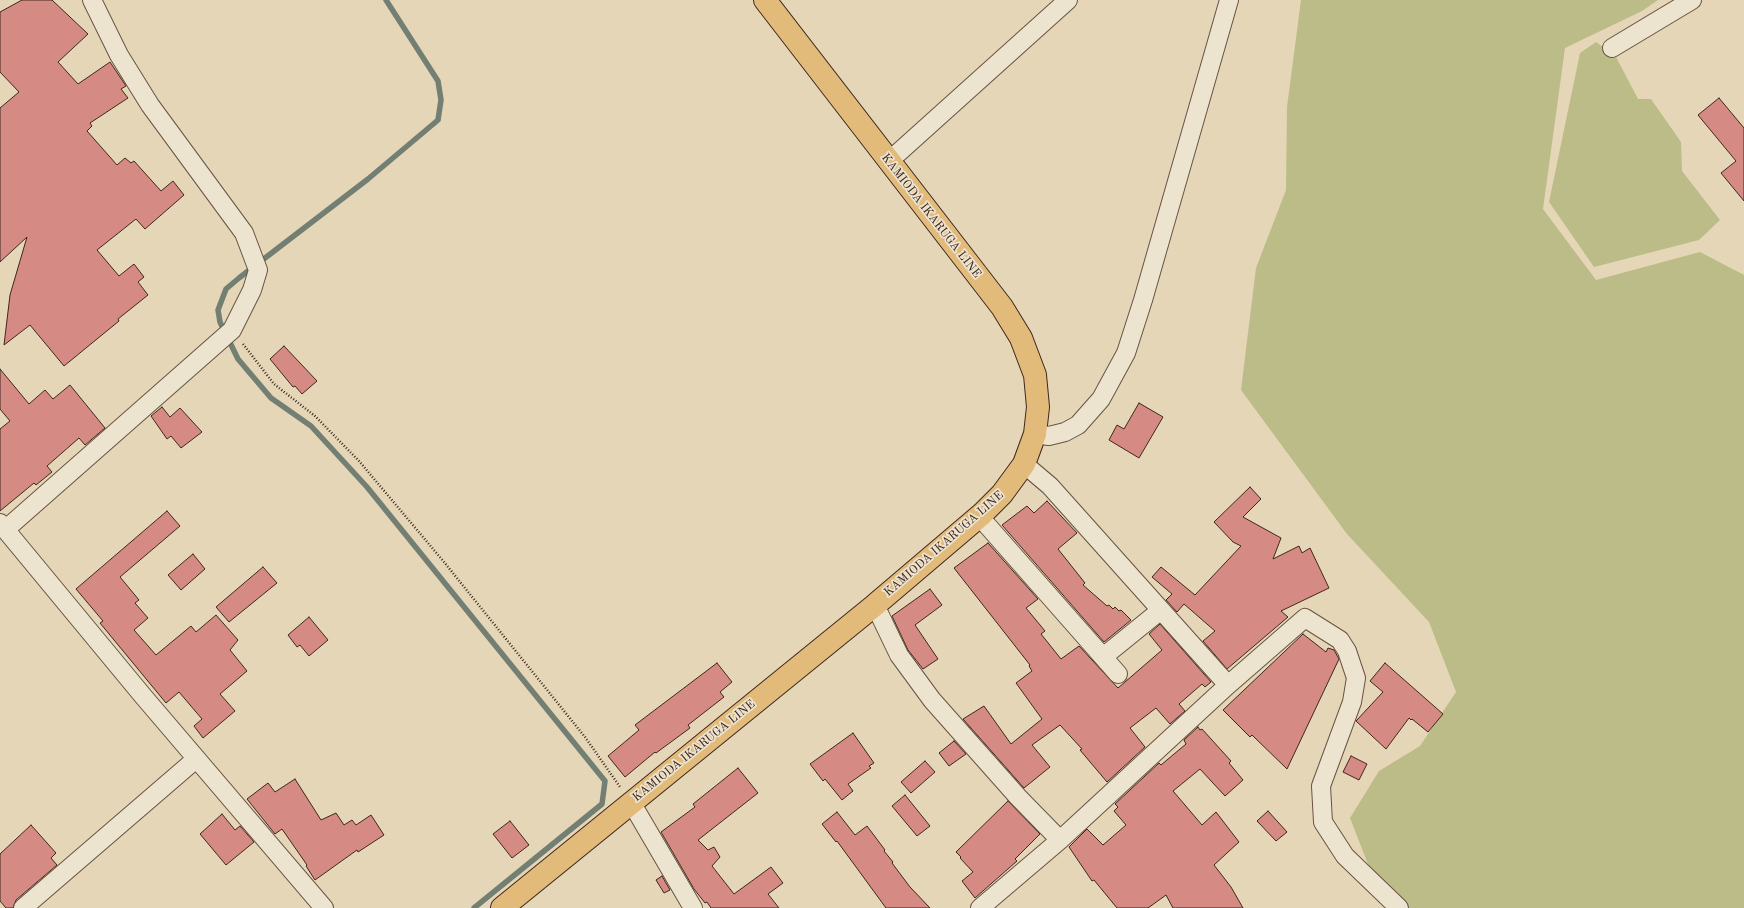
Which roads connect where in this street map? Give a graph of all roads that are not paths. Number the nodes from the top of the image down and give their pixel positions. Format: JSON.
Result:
{"nodes":[{"id":1,"x":92,"y":0,"type":"edge"},
{"id":2,"x":765,"y":0,"type":"edge"},
{"id":3,"x":1068,"y":0,"type":"edge"},
{"id":4,"x":1229,"y":0,"type":"edge"},
{"id":5,"x":1692,"y":0,"type":"edge"},
{"id":6,"x":1612,"y":48,"type":"dead end"},
{"id":7,"x":888,"y":162,"type":"junction"},
{"id":8,"x":1035,"y":434,"type":"junction"},
{"id":9,"x":1024,"y":464,"type":"junction"},
{"id":10,"x":979,"y":516,"type":"junction"},
{"id":11,"x":3,"y":526,"type":"edge"},
{"id":12,"x":874,"y":605,"type":"junction"},
{"id":13,"x":1161,"y":610,"type":"junction"},
{"id":14,"x":1103,"y":657,"type":"junction"},
{"id":15,"x":1118,"y":674,"type":"dead end"},
{"id":16,"x":1228,"y":685,"type":"junction"},
{"id":17,"x":196,"y":759,"type":"junction"},
{"id":18,"x":631,"y":802,"type":"junction"},
{"id":19,"x":1060,"y":840,"type":"junction"},
{"id":20,"x":23,"y":908,"type":"edge"},
{"id":21,"x":324,"y":908,"type":"edge"},
{"id":22,"x":502,"y":908,"type":"edge"},
{"id":23,"x":693,"y":908,"type":"edge"},
{"id":24,"x":980,"y":908,"type":"edge"},
{"id":25,"x":1399,"y":908,"type":"edge"}],
"edges":[{"from":1,"to":11,"type":"street"},
{"from":2,"to":7,"type":"main road","name":"KAMIODA IKARUGA LINE"},
{"from":3,"to":7,"type":"street"},
{"from":4,"to":8,"type":"street"},
{"from":5,"to":6,"type":"street"},
{"from":7,"to":8,"type":"main road","name":"KAMIODA IKARUGA LINE"},
{"from":8,"to":9,"type":"main road","name":"KAMIODA IKARUGA LINE"},
{"from":9,"to":10,"type":"main road","name":"KAMIODA IKARUGA LINE"},
{"from":9,"to":13,"type":"street"},
{"from":10,"to":12,"type":"main road","name":"KAMIODA IKARUGA LINE"},
{"from":10,"to":14,"type":"street"},
{"from":11,"to":17,"type":"street"},
{"from":12,"to":18,"type":"main road","name":"KAMIODA IKARUGA LINE"},
{"from":12,"to":19,"type":"street"},
{"from":13,"to":14,"type":"street"},
{"from":13,"to":16,"type":"street"},
{"from":14,"to":15,"type":"street"},
{"from":16,"to":19,"type":"street"},
{"from":16,"to":25,"type":"street"},
{"from":17,"to":20,"type":"street"},
{"from":17,"to":21,"type":"street"},
{"from":18,"to":22,"type":"main road","name":"KAMIODA IKARUGA LINE"},
{"from":18,"to":23,"type":"street"},
{"from":19,"to":24,"type":"street"}]}
